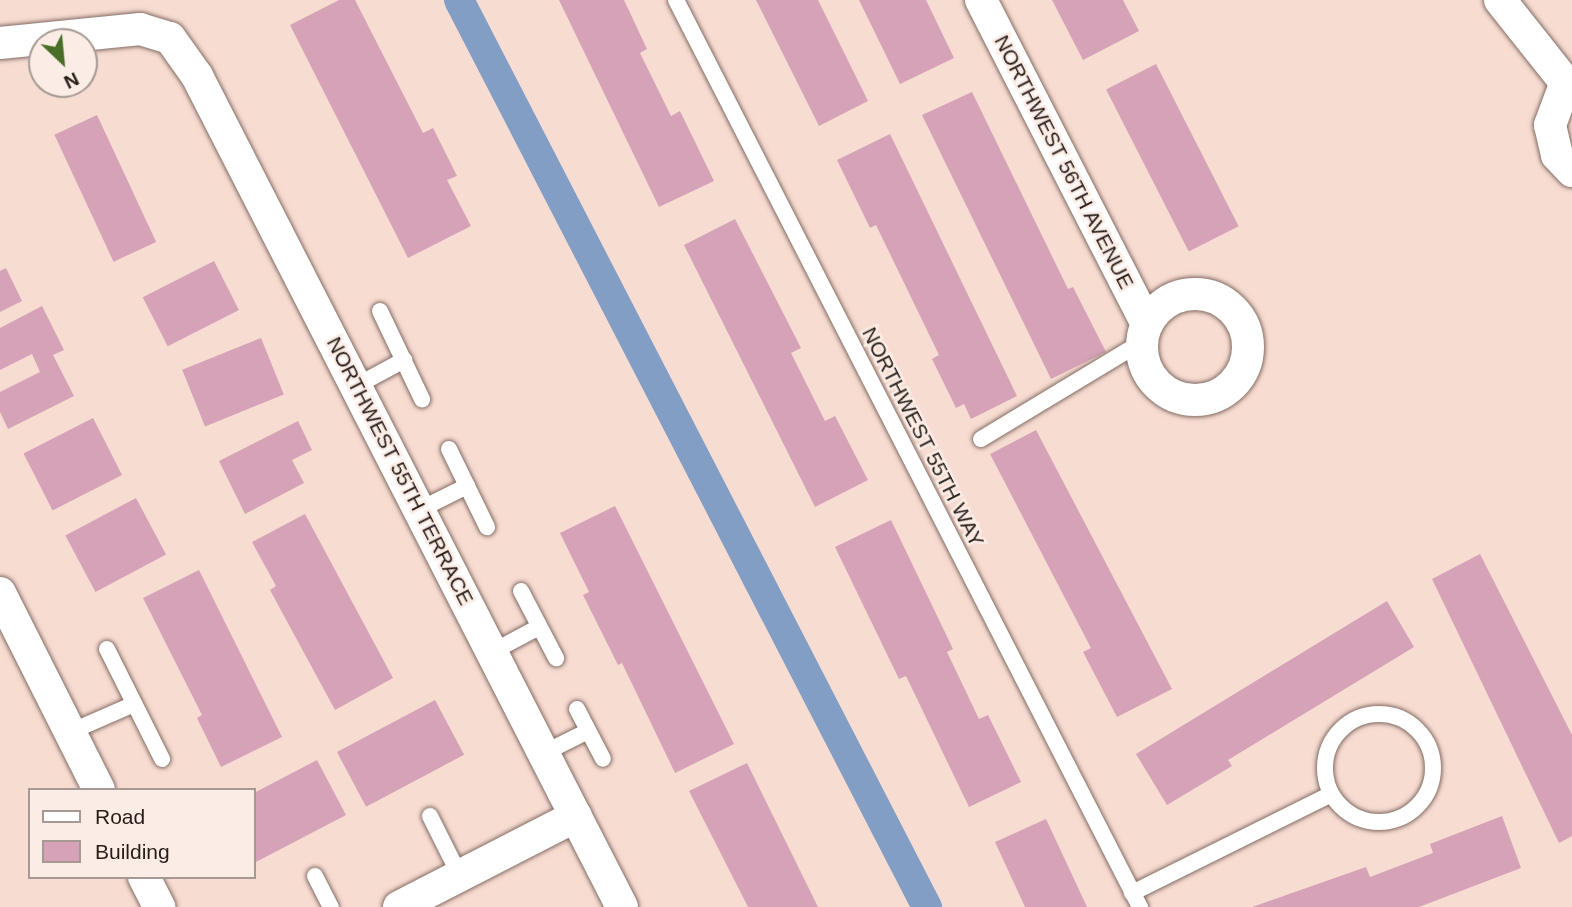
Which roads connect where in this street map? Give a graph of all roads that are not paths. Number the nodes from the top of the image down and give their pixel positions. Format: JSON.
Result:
{"nodes":[{"id":1,"x":676,"y":0,"type":"edge"},
{"id":2,"x":981,"y":0,"type":"edge"},
{"id":3,"x":1500,"y":0,"type":"edge"},
{"id":4,"x":0,"y":43,"type":"edge"},
{"id":5,"x":1569,"y":87,"type":"edge"},
{"id":6,"x":1572,"y":171,"type":"edge"},
{"id":7,"x":380,"y":311,"type":"dead end"},
{"id":8,"x":1144,"y":333,"type":"joint"},
{"id":9,"x":404,"y":360,"type":"junction"},
{"id":10,"x":356,"y":386,"type":"junction"},
{"id":11,"x":422,"y":399,"type":"dead end"},
{"id":12,"x":981,"y":439,"type":"dead end"},
{"id":13,"x":449,"y":449,"type":"dead end"},
{"id":14,"x":467,"y":486,"type":"junction"},
{"id":15,"x":419,"y":510,"type":"junction"},
{"id":16,"x":487,"y":527,"type":"dead end"},
{"id":17,"x":521,"y":591,"type":"dead end"},
{"id":18,"x":0,"y":593,"type":"edge"},
{"id":19,"x":539,"y":627,"type":"junction"},
{"id":20,"x":107,"y":649,"type":"dead end"},
{"id":21,"x":492,"y":652,"type":"junction"},
{"id":22,"x":556,"y":659,"type":"dead end"},
{"id":23,"x":134,"y":704,"type":"junction"},
{"id":24,"x":577,"y":709,"type":"dead end"},
{"id":25,"x":588,"y":731,"type":"junction"},
{"id":26,"x":71,"y":732,"type":"junction"},
{"id":27,"x":544,"y":753,"type":"junction"},
{"id":28,"x":162,"y":759,"type":"dead end"},
{"id":29,"x":603,"y":759,"type":"dead end"},
{"id":30,"x":98,"y":788,"type":"edge"},
{"id":31,"x":1331,"y":794,"type":"junction"},
{"id":32,"x":576,"y":816,"type":"junction"},
{"id":33,"x":430,"y":817,"type":"dead end"},
{"id":34,"x":315,"y":876,"type":"dead end"},
{"id":35,"x":460,"y":876,"type":"junction"},
{"id":36,"x":145,"y":879,"type":"edge"},
{"id":37,"x":1136,"y":900,"type":"edge"},
{"id":38,"x":159,"y":907,"type":"edge"},
{"id":39,"x":331,"y":907,"type":"edge"},
{"id":40,"x":399,"y":907,"type":"edge"},
{"id":41,"x":622,"y":907,"type":"edge"}],
"edges":[{"from":1,"to":37,"type":"lane","name":"NORTHWEST 55TH WAY"},
{"from":2,"to":8,"type":"street","name":"NORTHWEST 56TH AVENUE"},
{"from":3,"to":5,"type":"street"},
{"from":4,"to":10,"type":"street","name":"NORTHWEST 55TH TERRACE"},
{"from":5,"to":6,"type":"street"},
{"from":7,"to":9,"type":"lane"},
{"from":8,"to":12,"type":"lane"},
{"from":9,"to":10,"type":"lane"},
{"from":9,"to":11,"type":"lane"},
{"from":10,"to":15,"type":"street","name":"NORTHWEST 55TH TERRACE"},
{"from":13,"to":14,"type":"lane"},
{"from":14,"to":15,"type":"lane"},
{"from":14,"to":16,"type":"lane"},
{"from":15,"to":21,"type":"street","name":"NORTHWEST 55TH TERRACE"},
{"from":17,"to":19,"type":"lane"},
{"from":18,"to":26,"type":"street"},
{"from":19,"to":21,"type":"lane"},
{"from":19,"to":22,"type":"lane"},
{"from":20,"to":23,"type":"lane"},
{"from":21,"to":27,"type":"street","name":"NORTHWEST 55TH TERRACE"},
{"from":23,"to":26,"type":"lane"},
{"from":23,"to":28,"type":"lane"},
{"from":24,"to":25,"type":"lane"},
{"from":25,"to":27,"type":"lane"},
{"from":25,"to":29,"type":"lane"},
{"from":26,"to":30,"type":"street"},
{"from":27,"to":32,"type":"street","name":"NORTHWEST 55TH TERRACE"},
{"from":31,"to":31,"type":"lane"},
{"from":31,"to":37,"type":"lane","name":"NORTHWEST 55TH WAY"},
{"from":32,"to":35,"type":"street"},
{"from":32,"to":41,"type":"street","name":"NORTHWEST 55TH TERRACE"},
{"from":33,"to":35,"type":"lane"},
{"from":34,"to":39,"type":"lane"},
{"from":35,"to":40,"type":"street"},
{"from":36,"to":38,"type":"street"}]}
